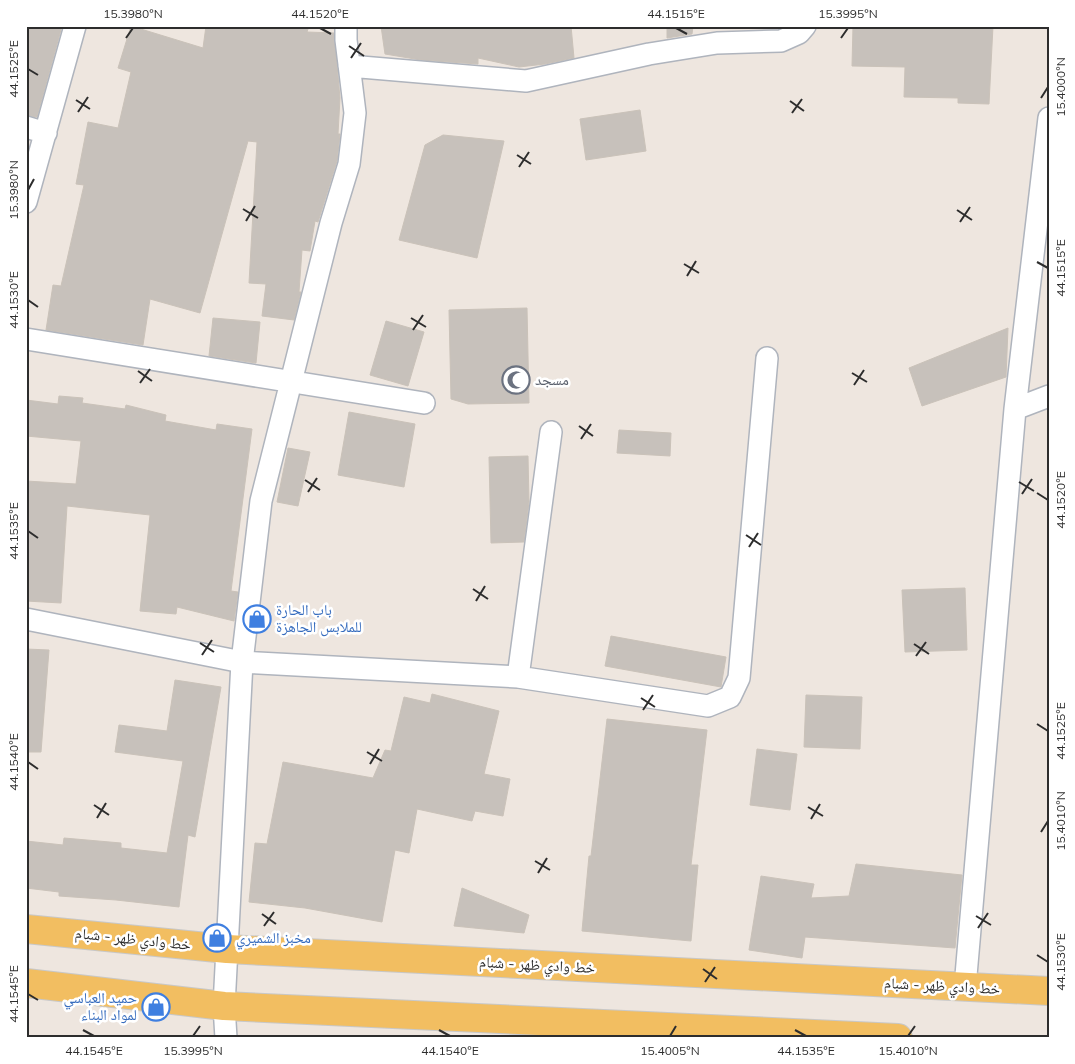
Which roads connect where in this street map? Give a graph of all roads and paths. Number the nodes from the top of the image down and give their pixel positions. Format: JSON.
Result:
{"nodes":[{"id":1,"x":75,"y":26,"type":"edge"},
{"id":2,"x":346,"y":26,"type":"edge"},
{"id":3,"x":805,"y":26,"type":"edge"},
{"id":4,"x":349,"y":66,"type":"junction"},
{"id":5,"x":1049,"y":118,"type":"edge"},
{"id":6,"x":36,"y":130,"type":"edge"},
{"id":7,"x":26,"y":202,"type":"edge"},
{"id":8,"x":26,"y":339,"type":"edge"},
{"id":9,"x":767,"y":358,"type":"dead end"},
{"id":10,"x":291,"y":381,"type":"junction"},
{"id":11,"x":1049,"y":396,"type":"edge"},
{"id":12,"x":424,"y":403,"type":"dead end"},
{"id":13,"x":1015,"y":409,"type":"junction"},
{"id":14,"x":551,"y":432,"type":"dead end"},
{"id":15,"x":26,"y":619,"type":"edge"},
{"id":16,"x":242,"y":662,"type":"junction"},
{"id":17,"x":518,"y":677,"type":"junction"},
{"id":18,"x":26,"y":928,"type":"edge"},
{"id":19,"x":227,"y":949,"type":"junction"},
{"id":20,"x":26,"y":984,"type":"edge"},
{"id":21,"x":965,"y":987,"type":"junction"},
{"id":22,"x":1049,"y":991,"type":"edge"},
{"id":23,"x":224,"y":1006,"type":"junction"},
{"id":24,"x":226,"y":1038,"type":"edge"},
{"id":25,"x":898,"y":1038,"type":"edge"}],
"edges":[{"from":1,"to":6,"type":"street"},
{"from":2,"to":4,"type":"street"},
{"from":3,"to":4,"type":"street"},
{"from":4,"to":10,"type":"street"},
{"from":5,"to":13,"type":"street"},
{"from":6,"to":7,"type":"street"},
{"from":8,"to":10,"type":"street"},
{"from":9,"to":17,"type":"street"},
{"from":10,"to":12,"type":"street"},
{"from":10,"to":16,"type":"street"},
{"from":11,"to":13,"type":"street"},
{"from":13,"to":21,"type":"street"},
{"from":14,"to":17,"type":"street"},
{"from":15,"to":16,"type":"street"},
{"from":16,"to":17,"type":"street"},
{"from":16,"to":19,"type":"street"},
{"from":18,"to":19,"type":"main road","name":"خط وادي ظهر - شبام"},
{"from":19,"to":21,"type":"main road","name":"خط وادي ظهر - شبام"},
{"from":19,"to":23,"type":"street"},
{"from":20,"to":23,"type":"main road"},
{"from":21,"to":22,"type":"main road","name":"خط وادي ظهر - شبام"},
{"from":23,"to":24,"type":"street"},
{"from":23,"to":25,"type":"main road"}]}
